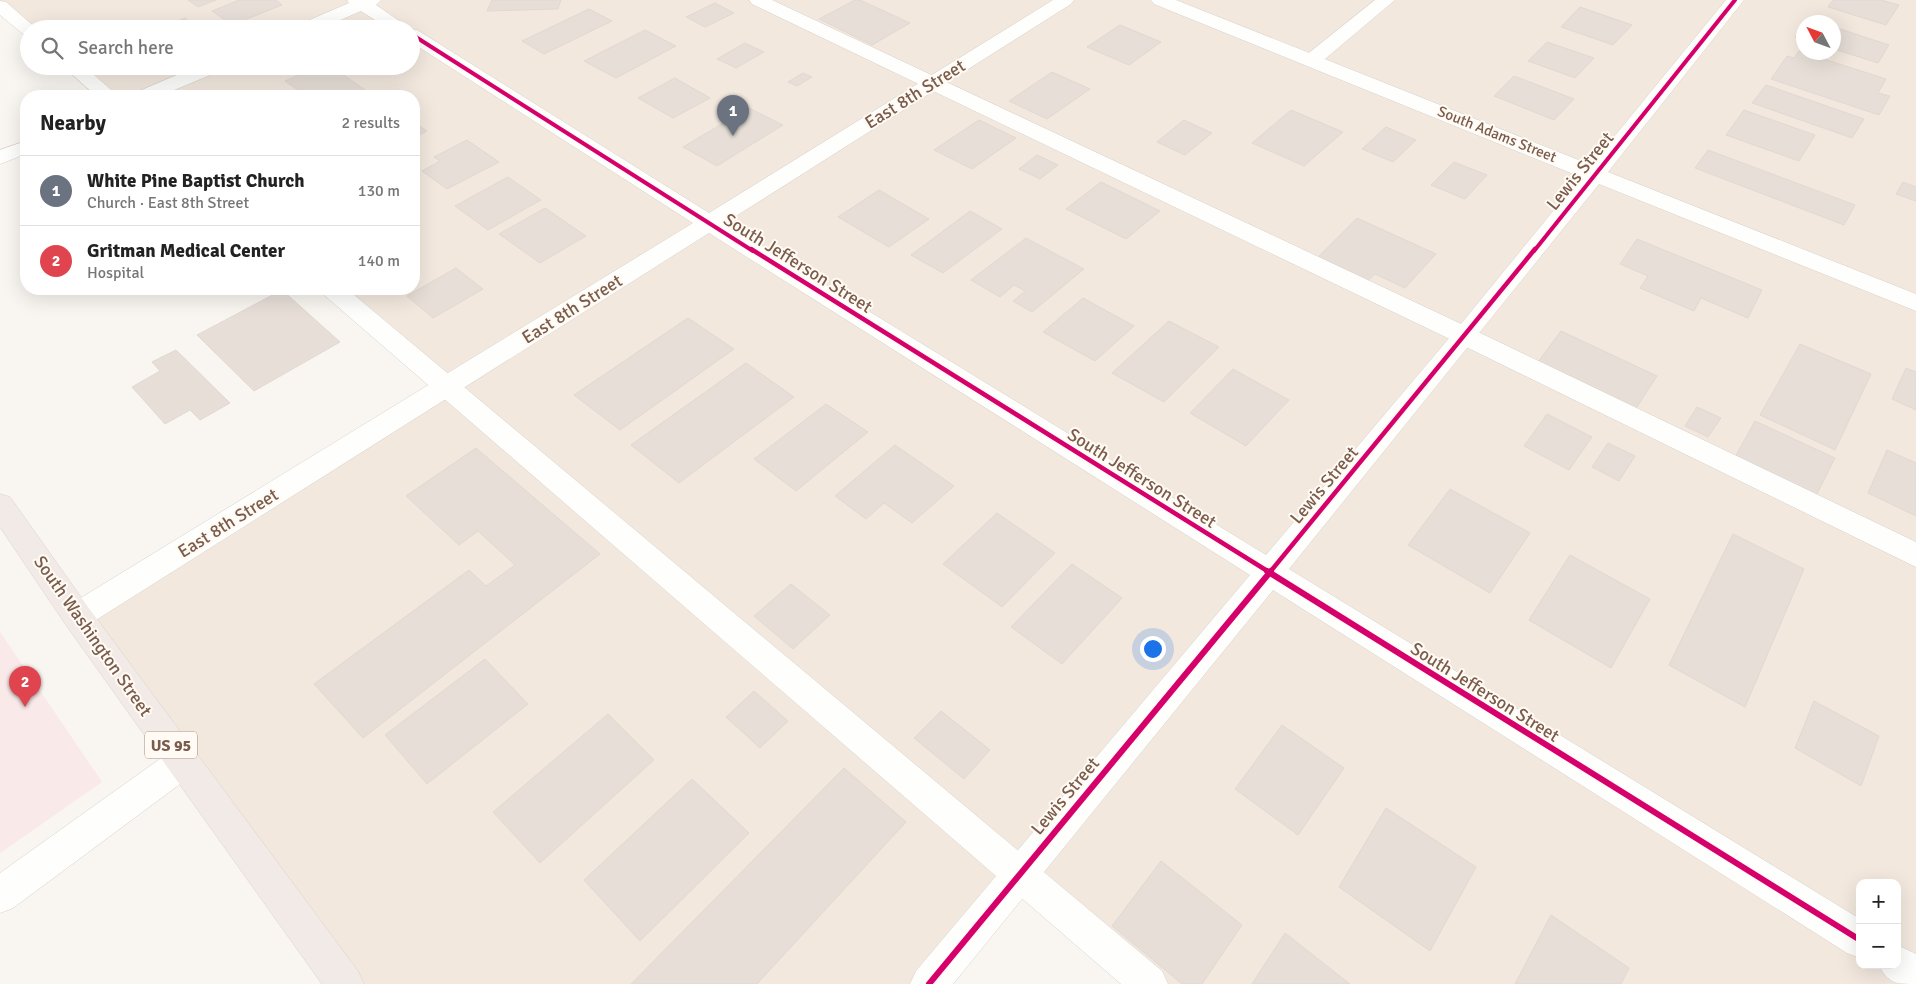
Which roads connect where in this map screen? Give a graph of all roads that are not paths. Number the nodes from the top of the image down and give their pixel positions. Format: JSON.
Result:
{"nodes":[{"id":1,"x":758,"y":0,"type":"edge"},
{"id":2,"x":1065,"y":0,"type":"edge"},
{"id":3,"x":1160,"y":0,"type":"edge"},
{"id":4,"x":1386,"y":0,"type":"edge"},
{"id":5,"x":1735,"y":0,"type":"edge"},
{"id":6,"x":364,"y":1,"type":"edge"},
{"id":7,"x":0,"y":6,"type":"edge"},
{"id":8,"x":323,"y":20,"type":"edge"},
{"id":9,"x":390,"y":20,"type":"edge"},
{"id":10,"x":20,"y":23,"type":"edge"},
{"id":11,"x":420,"y":40,"type":"edge"},
{"id":12,"x":1312,"y":60,"type":"junction"},
{"id":13,"x":83,"y":75,"type":"edge"},
{"id":14,"x":194,"y":75,"type":"edge"},
{"id":15,"x":933,"y":84,"type":"junction"},
{"id":16,"x":101,"y":90,"type":"edge"},
{"id":17,"x":158,"y":90,"type":"edge"},
{"id":18,"x":20,"y":150,"type":"edge"},
{"id":19,"x":0,"y":158,"type":"edge"},
{"id":20,"x":1595,"y":174,"type":"junction"},
{"id":21,"x":710,"y":222,"type":"junction"},
{"id":22,"x":339,"y":295,"type":"edge"},
{"id":23,"x":1916,"y":303,"type":"edge"},
{"id":24,"x":1465,"y":336,"type":"junction"},
{"id":25,"x":447,"y":387,"type":"junction"},
{"id":26,"x":0,"y":505,"type":"edge"},
{"id":27,"x":1916,"y":555,"type":"edge"},
{"id":28,"x":1268,"y":573,"type":"junction"},
{"id":29,"x":77,"y":616,"type":"junction"},
{"id":30,"x":183,"y":762,"type":"junction"},
{"id":31,"x":1019,"y":873,"type":"junction"},
{"id":32,"x":0,"y":895,"type":"edge"},
{"id":33,"x":1856,"y":938,"type":"edge"},
{"id":34,"x":1901,"y":966,"type":"edge"},
{"id":35,"x":1916,"y":975,"type":"edge"},
{"id":36,"x":345,"y":984,"type":"edge"},
{"id":37,"x":929,"y":984,"type":"edge"},
{"id":38,"x":1150,"y":984,"type":"edge"}],
"edges":[{"from":1,"to":15,"type":"street"},
{"from":2,"to":15,"type":"street","name":"East 8th Street"},
{"from":3,"to":12,"type":"street","name":"South Adams Street"},
{"from":4,"to":12,"type":"street"},
{"from":5,"to":20,"type":"street","name":"Lewis Street"},
{"from":6,"to":8,"type":"street"},
{"from":6,"to":9,"type":"street"},
{"from":7,"to":10,"type":"street"},
{"from":11,"to":21,"type":"street","name":"South Jefferson Street"},
{"from":12,"to":20,"type":"street","name":"South Adams Street"},
{"from":13,"to":16,"type":"street"},
{"from":14,"to":17,"type":"street"},
{"from":15,"to":21,"type":"street","name":"East 8th Street"},
{"from":15,"to":24,"type":"street"},
{"from":18,"to":19,"type":"street"},
{"from":20,"to":23,"type":"street","name":"South Adams Street"},
{"from":20,"to":24,"type":"street","name":"Lewis Street"},
{"from":21,"to":25,"type":"street","name":"East 8th Street"},
{"from":21,"to":28,"type":"street","name":"South Jefferson Street"},
{"from":22,"to":25,"type":"street"},
{"from":24,"to":27,"type":"street"},
{"from":24,"to":28,"type":"street","name":"Lewis Street"},
{"from":25,"to":29,"type":"street","name":"East 8th Street"},
{"from":25,"to":31,"type":"street"},
{"from":26,"to":29,"type":"highway","name":"South Washington Street","number":"US 95"},
{"from":28,"to":31,"type":"street","name":"Lewis Street"},
{"from":28,"to":33,"type":"street","name":"South Jefferson Street"},
{"from":29,"to":30,"type":"highway","name":"South Washington Street","number":"US 95"},
{"from":30,"to":32,"type":"street"},
{"from":30,"to":36,"type":"highway","name":"South Washington Street","number":"US 95"},
{"from":31,"to":37,"type":"street","name":"Lewis Street"},
{"from":31,"to":38,"type":"street"},
{"from":34,"to":35,"type":"street"}]}
